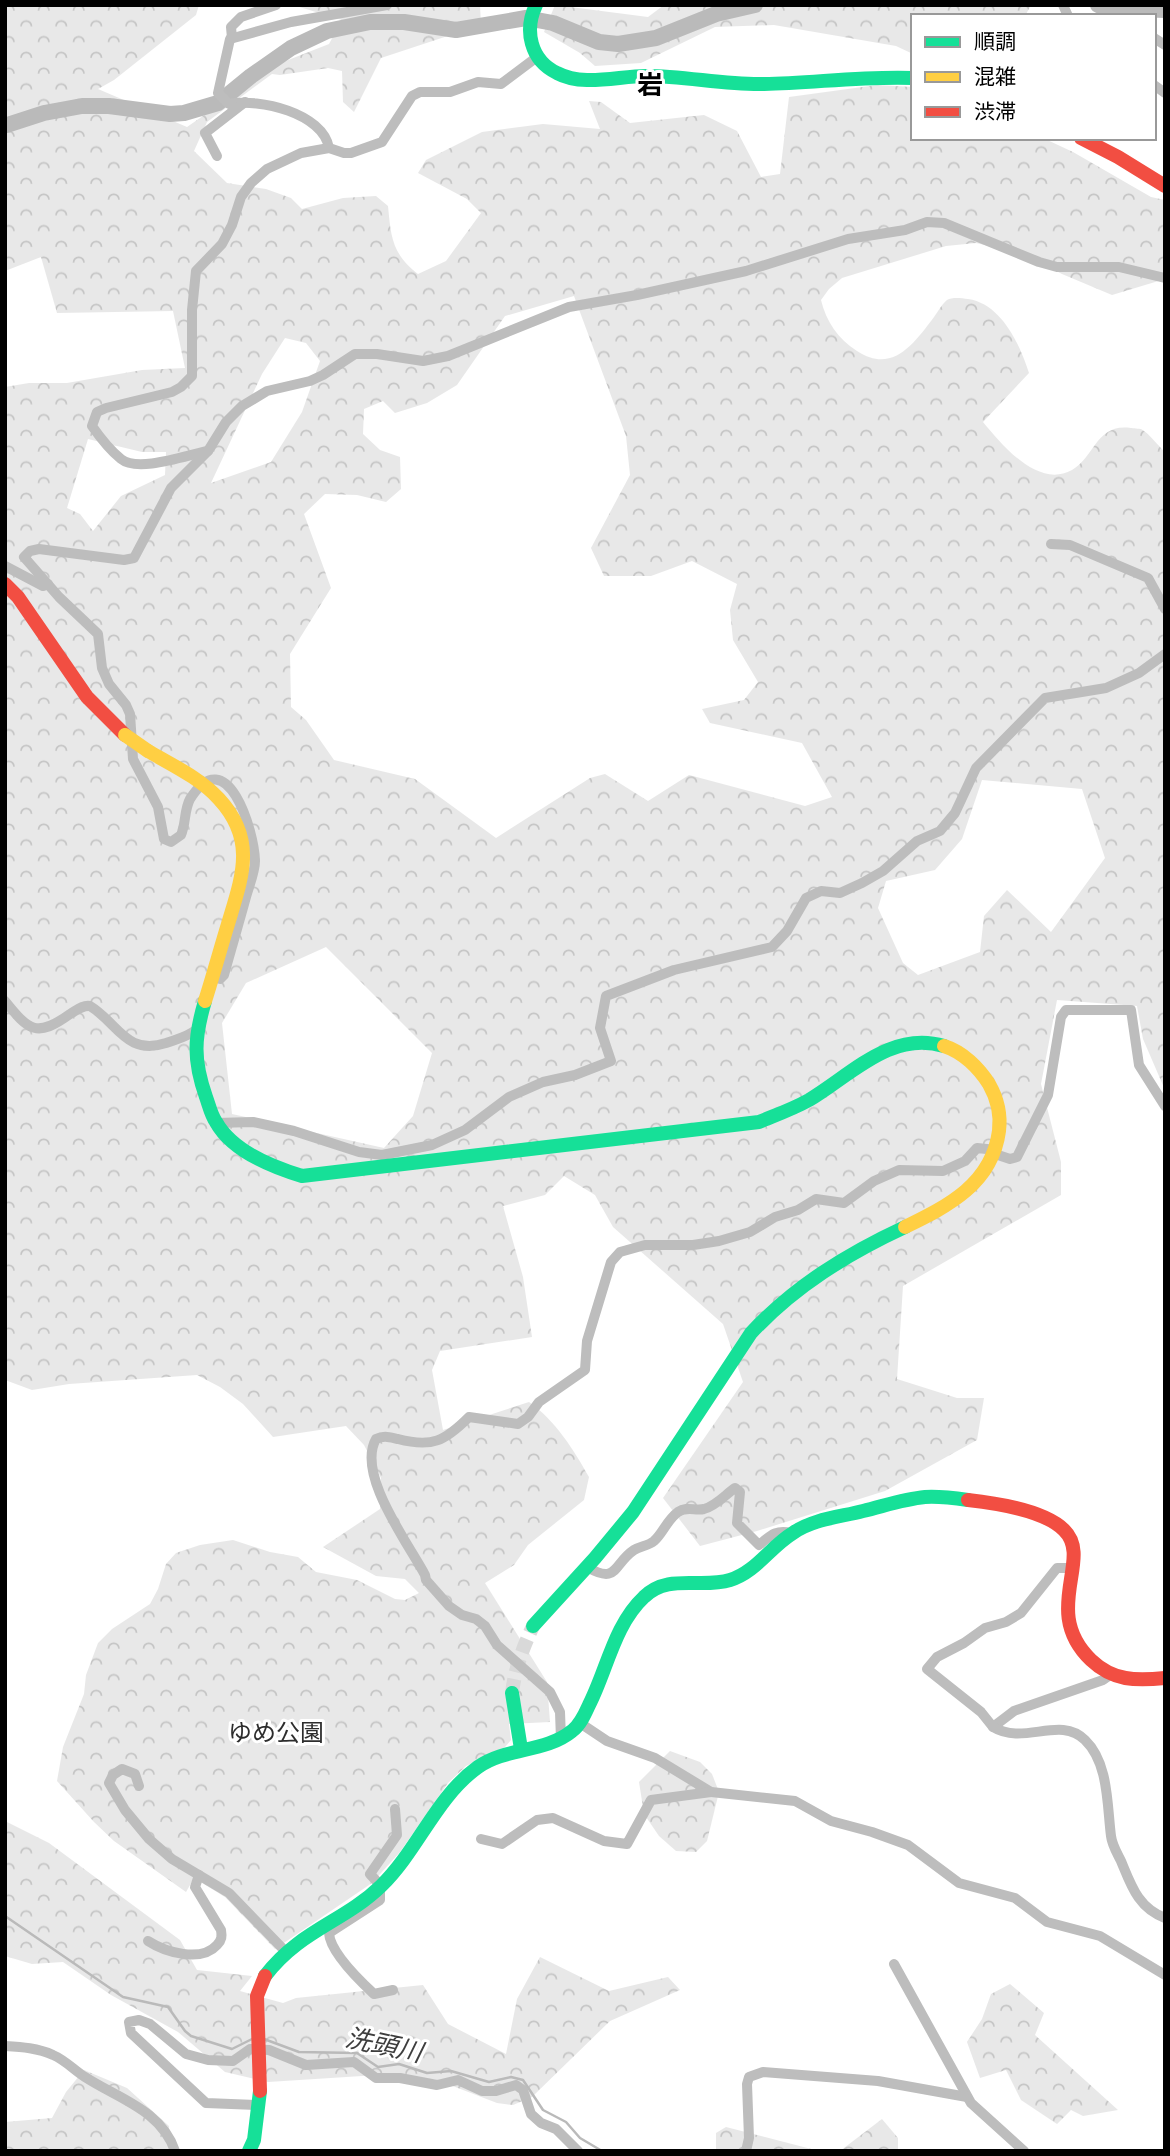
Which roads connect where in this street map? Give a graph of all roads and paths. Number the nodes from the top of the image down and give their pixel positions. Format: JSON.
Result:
{"nodes":[{"id":1,"x":276,"y":5,"type":"edge"},
{"id":2,"x":387,"y":5,"type":"edge"},
{"id":3,"x":534,"y":8,"type":"edge"},
{"id":4,"x":232,"y":38,"type":"junction"},
{"id":5,"x":537,"y":57,"type":"junction"},
{"id":6,"x":911,"y":78,"type":"edge"},
{"id":7,"x":245,"y":102,"type":"junction"},
{"id":8,"x":1085,"y":140,"type":"edge"},
{"id":9,"x":329,"y":148,"type":"junction"},
{"id":10,"x":217,"y":156,"type":"dead end"},
{"id":11,"x":1165,"y":186,"type":"edge"},
{"id":12,"x":1165,"y":278,"type":"edge"},
{"id":13,"x":208,"y":451,"type":"junction"},
{"id":14,"x":1051,"y":544,"type":"dead end"},
{"id":15,"x":5,"y":566,"type":"edge"},
{"id":16,"x":5,"y":584,"type":"edge"},
{"id":17,"x":48,"y":584,"type":"junction"},
{"id":18,"x":1165,"y":609,"type":"edge"},
{"id":19,"x":1165,"y":654,"type":"edge"},
{"id":20,"x":203,"y":784,"type":"junction"},
{"id":21,"x":5,"y":1001,"type":"edge"},
{"id":22,"x":197,"y":1029,"type":"junction"},
{"id":23,"x":1165,"y":1106,"type":"edge"},
{"id":24,"x":216,"y":1122,"type":"junction"},
{"id":25,"x":995,"y":1152,"type":"junction"},
{"id":26,"x":791,"y":1533,"type":"junction"},
{"id":27,"x":587,"y":1567,"type":"junction"},
{"id":28,"x":1073,"y":1568,"type":"junction"},
{"id":29,"x":533,"y":1626,"type":"tunnel mouth"},
{"id":30,"x":1110,"y":1675,"type":"junction"},
{"id":31,"x":1165,"y":1678,"type":"edge"},
{"id":32,"x":512,"y":1693,"type":"tunnel mouth"},
{"id":33,"x":580,"y":1723,"type":"junction"},
{"id":34,"x":993,"y":1727,"type":"junction"},
{"id":35,"x":561,"y":1740,"type":"junction"},
{"id":36,"x":522,"y":1749,"type":"junction"},
{"id":37,"x":139,"y":1786,"type":"dead end"},
{"id":38,"x":711,"y":1792,"type":"junction"},
{"id":39,"x":395,"y":1809,"type":"dead end"},
{"id":40,"x":481,"y":1839,"type":"dead end"},
{"id":41,"x":199,"y":1875,"type":"junction"},
{"id":42,"x":381,"y":1886,"type":"junction"},
{"id":43,"x":1165,"y":1918,"type":"edge"},
{"id":44,"x":148,"y":1941,"type":"dead end"},
{"id":45,"x":286,"y":1952,"type":"junction"},
{"id":46,"x":894,"y":1964,"type":"dead end"},
{"id":47,"x":1165,"y":1975,"type":"edge"},
{"id":48,"x":393,"y":1990,"type":"dead end"},
{"id":49,"x":5,"y":2046,"type":"edge"},
{"id":50,"x":967,"y":2097,"type":"junction"},
{"id":51,"x":259,"y":2098,"type":"junction"},
{"id":52,"x":175,"y":2151,"type":"edge"},
{"id":53,"x":249,"y":2151,"type":"edge"},
{"id":54,"x":578,"y":2151,"type":"edge"},
{"id":55,"x":746,"y":2151,"type":"edge"},
{"id":56,"x":1024,"y":2151,"type":"edge"}],
"edges":[{"from":1,"to":4,"type":"street"},
{"from":2,"to":4,"type":"street"},
{"from":3,"to":5,"type":"street"},
{"from":4,"to":7,"type":"street"},
{"from":5,"to":6,"type":"street"},
{"from":5,"to":9,"type":"street"},
{"from":7,"to":9,"type":"street"},
{"from":7,"to":10,"type":"street"},
{"from":8,"to":11,"type":"street"},
{"from":9,"to":13,"type":"street"},
{"from":12,"to":13,"type":"street"},
{"from":13,"to":17,"type":"street"},
{"from":14,"to":18,"type":"street"},
{"from":15,"to":17,"type":"street"},
{"from":16,"to":20,"type":"street","bridge":true},
{"from":17,"to":20,"type":"street"},
{"from":19,"to":24,"type":"street"},
{"from":20,"to":22,"type":"street"},
{"from":21,"to":22,"type":"street"},
{"from":22,"to":24,"type":"street"},
{"from":23,"to":25,"type":"street"},
{"from":24,"to":25,"type":"street"},
{"from":25,"to":27,"type":"street"},
{"from":25,"to":35,"type":"street"},
{"from":26,"to":27,"type":"street"},
{"from":26,"to":28,"type":"street"},
{"from":26,"to":33,"type":"street"},
{"from":27,"to":29,"type":"street"},
{"from":28,"to":30,"type":"street"},
{"from":28,"to":34,"type":"street"},
{"from":30,"to":31,"type":"street"},
{"from":30,"to":34,"type":"street"},
{"from":32,"to":36,"type":"street"},
{"from":33,"to":35,"type":"street"},
{"from":33,"to":38,"type":"street"},
{"from":34,"to":43,"type":"street"},
{"from":35,"to":36,"type":"street"},
{"from":36,"to":42,"type":"street"},
{"from":37,"to":41,"type":"street"},
{"from":38,"to":40,"type":"street"},
{"from":38,"to":47,"type":"street"},
{"from":39,"to":42,"type":"street"},
{"from":41,"to":44,"type":"street"},
{"from":41,"to":45,"type":"street"},
{"from":42,"to":45,"type":"street"},
{"from":42,"to":48,"type":"street"},
{"from":45,"to":51,"type":"street","bridge":true},
{"from":46,"to":50,"type":"street"},
{"from":49,"to":52,"type":"street"},
{"from":50,"to":55,"type":"street"},
{"from":50,"to":56,"type":"street"},
{"from":51,"to":53,"type":"street"},
{"from":51,"to":54,"type":"street"}]}
